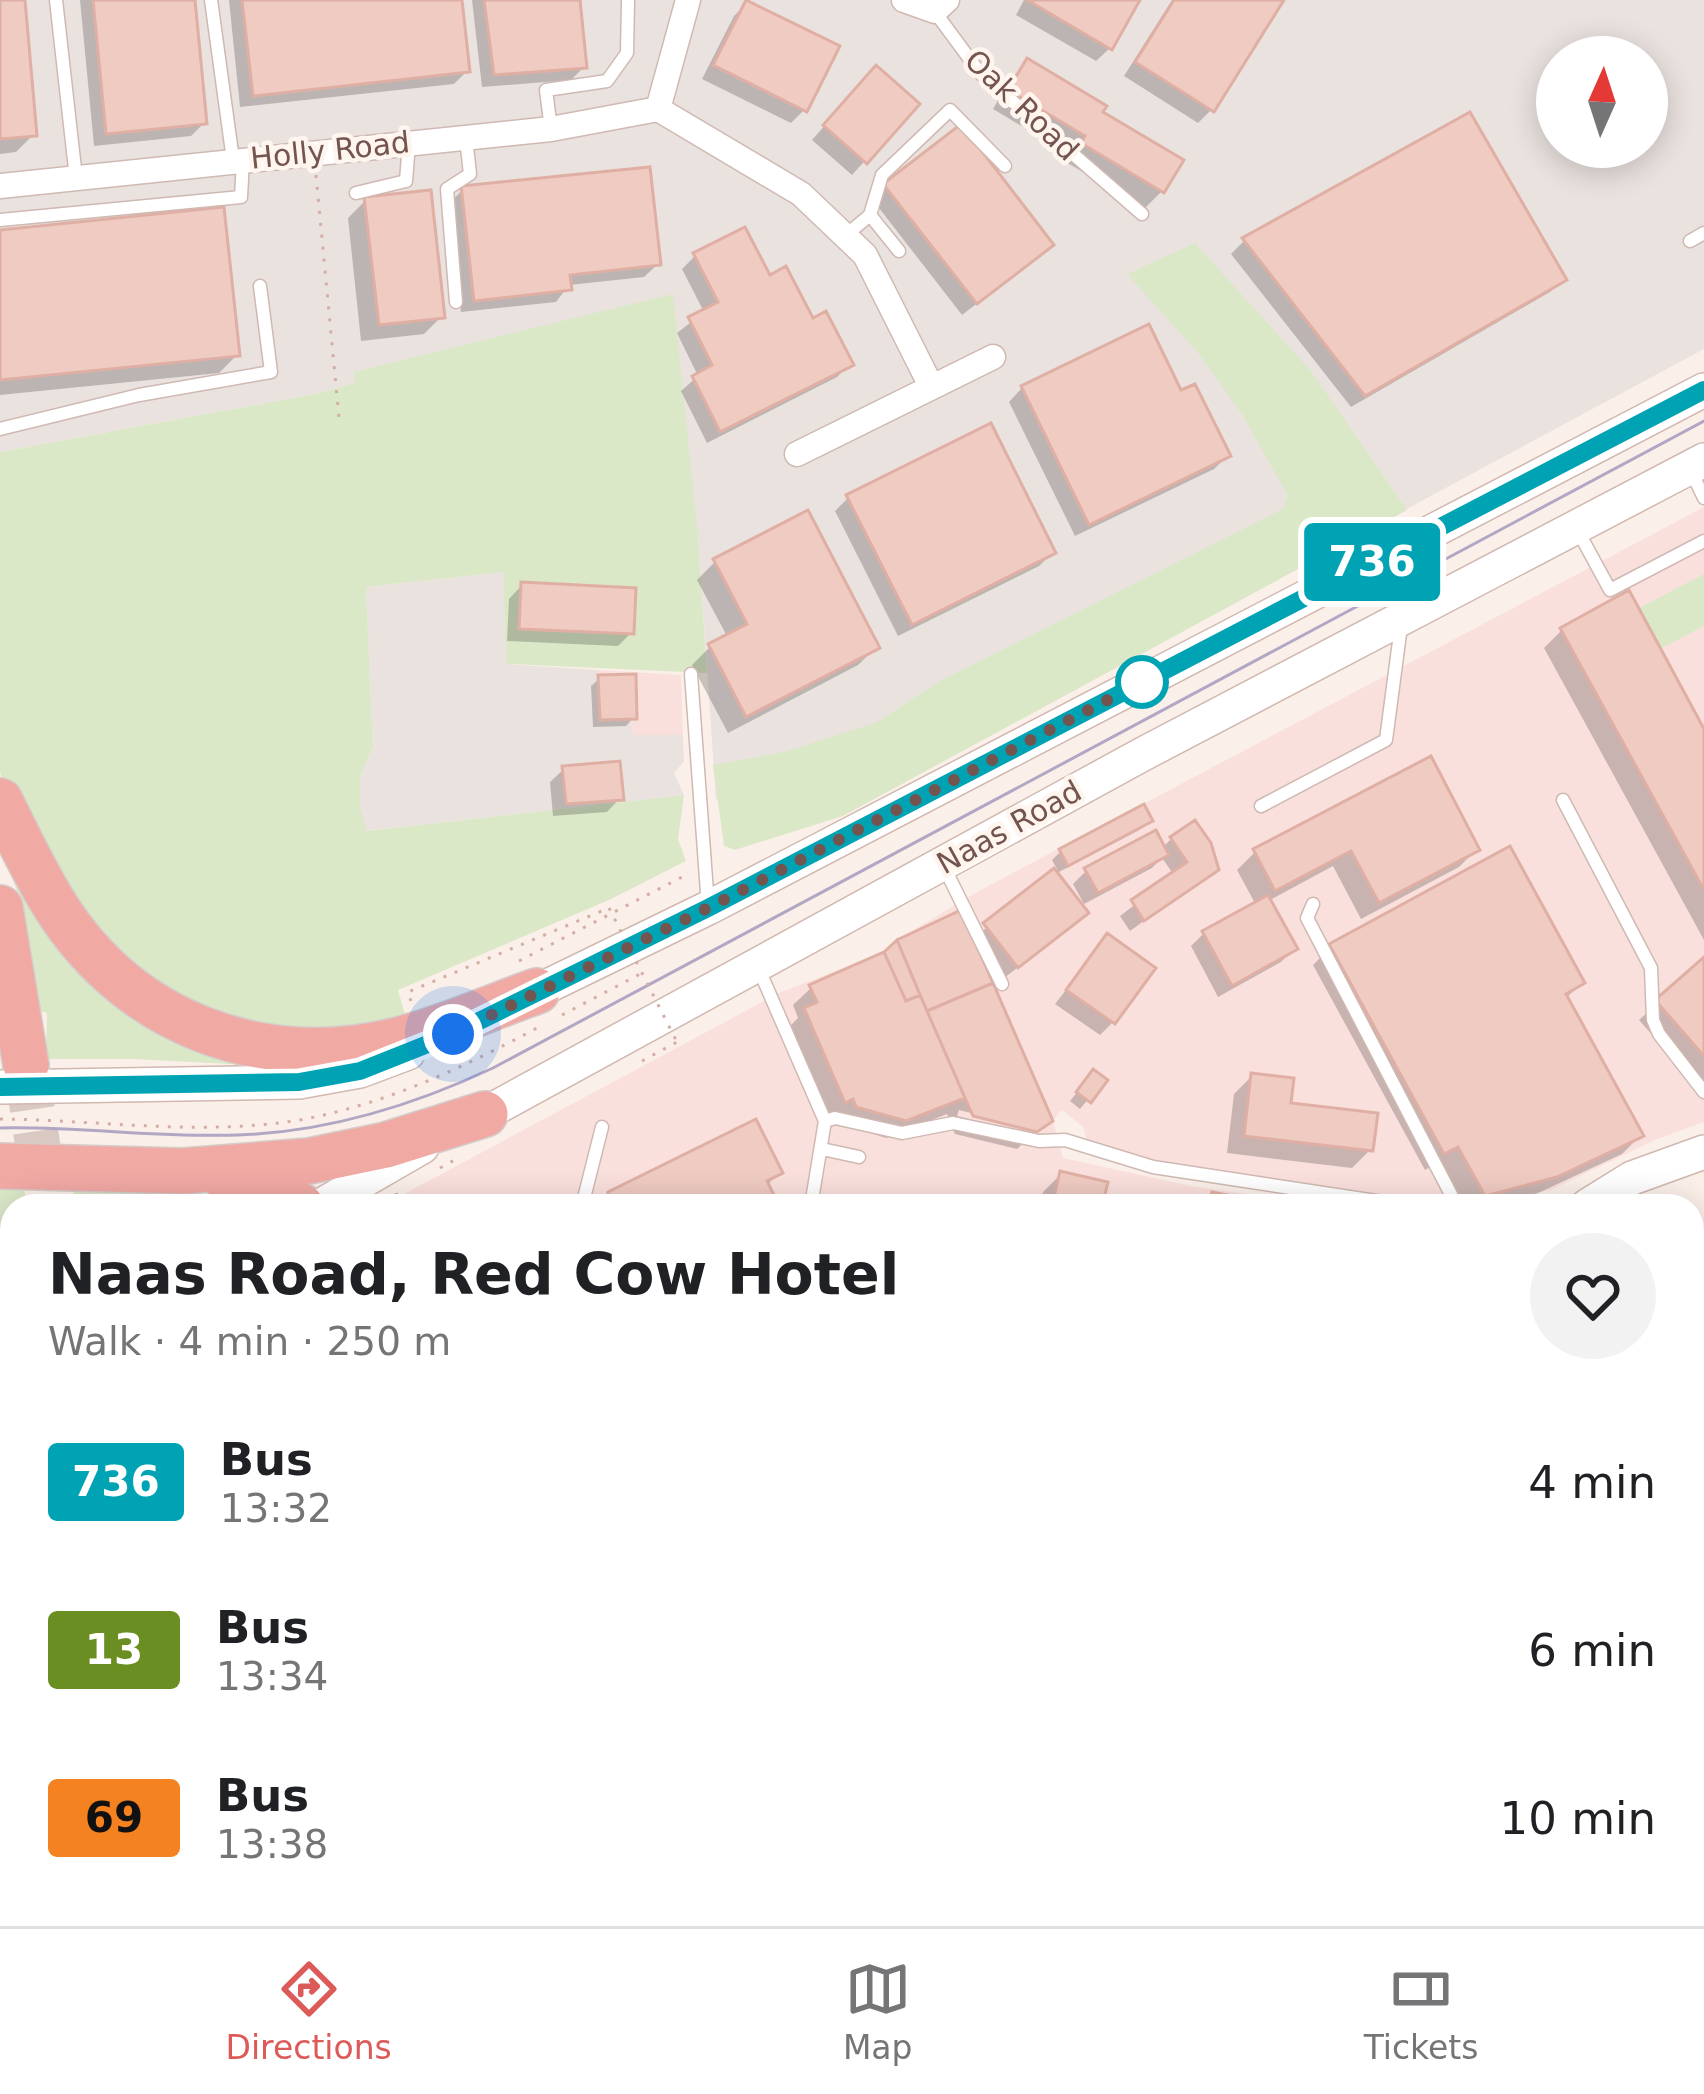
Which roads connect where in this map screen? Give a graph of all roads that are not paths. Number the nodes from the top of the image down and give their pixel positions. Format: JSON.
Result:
{"nodes":[{"id":1,"x":56,"y":0,"type":"edge"},
{"id":2,"x":211,"y":0,"type":"edge"},
{"id":3,"x":628,"y":0,"type":"edge"},
{"id":4,"x":688,"y":0,"type":"edge"},
{"id":5,"x":904,"y":0,"type":"edge"},
{"id":6,"x":941,"y":5,"type":"edge"},
{"id":7,"x":658,"y":109,"type":"junction"},
{"id":8,"x":551,"y":129,"type":"junction"},
{"id":9,"x":466,"y":136,"type":"junction"},
{"id":10,"x":409,"y":142,"type":"junction"},
{"id":11,"x":238,"y":160,"type":"junction"},
{"id":12,"x":1005,"y":166,"type":"dead end"},
{"id":13,"x":76,"y":179,"type":"junction"},
{"id":14,"x":0,"y":186,"type":"edge"},
{"id":15,"x":356,"y":193,"type":"dead end"},
{"id":16,"x":1142,"y":214,"type":"dead end"},
{"id":17,"x":870,"y":215,"type":"junction"},
{"id":18,"x":0,"y":220,"type":"edge"},
{"id":19,"x":1704,"y":232,"type":"edge"},
{"id":20,"x":845,"y":236,"type":"junction"},
{"id":21,"x":1690,"y":241,"type":"dead end"},
{"id":22,"x":898,"y":251,"type":"dead end"},
{"id":23,"x":260,"y":286,"type":"dead end"},
{"id":24,"x":456,"y":302,"type":"dead end"},
{"id":25,"x":994,"y":357,"type":"dead end"},
{"id":26,"x":931,"y":386,"type":"junction"},
{"id":27,"x":1704,"y":390,"type":"edge"},
{"id":28,"x":0,"y":429,"type":"edge"},
{"id":29,"x":797,"y":454,"type":"dead end"},
{"id":30,"x":1699,"y":476,"type":"edge"},
{"id":31,"x":1577,"y":528,"type":"junction"},
{"id":32,"x":1704,"y":541,"type":"edge"},
{"id":33,"x":1402,"y":619,"type":"junction"},
{"id":34,"x":691,"y":674,"type":"dead end"},
{"id":35,"x":1563,"y":800,"type":"dead end"},
{"id":36,"x":0,"y":801,"type":"edge"},
{"id":37,"x":1261,"y":806,"type":"dead end"},
{"id":38,"x":943,"y":863,"type":"junction"},
{"id":39,"x":1313,"y":904,"type":"dead end"},
{"id":40,"x":0,"y":908,"type":"edge"},
{"id":41,"x":708,"y":908,"type":"junction"},
{"id":42,"x":757,"y":965,"type":"junction"},
{"id":43,"x":524,"y":978,"type":"junction"},
{"id":44,"x":1002,"y":984,"type":"dead end"},
{"id":45,"x":13,"y":1076,"type":"edge"},
{"id":46,"x":1704,"y":1092,"type":"edge"},
{"id":47,"x":484,"y":1114,"type":"junction"},
{"id":48,"x":825,"y":1121,"type":"junction"},
{"id":49,"x":602,"y":1127,"type":"dead end"},
{"id":50,"x":432,"y":1141,"type":"junction"},
{"id":51,"x":822,"y":1149,"type":"junction"},
{"id":52,"x":1704,"y":1152,"type":"edge"},
{"id":53,"x":859,"y":1156,"type":"dead end"},
{"id":54,"x":0,"y":1166,"type":"edge"},
{"id":55,"x":183,"y":1171,"type":"junction"},
{"id":56,"x":278,"y":1194,"type":"edge"},
{"id":57,"x":341,"y":1194,"type":"edge"},
{"id":58,"x":377,"y":1194,"type":"edge"},
{"id":59,"x":586,"y":1194,"type":"edge"},
{"id":60,"x":813,"y":1194,"type":"edge"},
{"id":61,"x":1331,"y":1194,"type":"edge"},
{"id":62,"x":1451,"y":1194,"type":"edge"},
{"id":63,"x":1607,"y":1194,"type":"edge"}],
"edges":[{"from":1,"to":13,"type":"lane"},
{"from":2,"to":11,"type":"lane"},
{"from":3,"to":8,"type":"lane"},
{"from":4,"to":7,"type":"street"},
{"from":5,"to":6,"type":"street","name":"Oak Road"},
{"from":6,"to":16,"type":"lane","name":"Oak Road"},
{"from":7,"to":8,"type":"street","name":"Holly Road"},
{"from":7,"to":20,"type":"street"},
{"from":8,"to":9,"type":"street","name":"Holly Road"},
{"from":9,"to":10,"type":"street","name":"Holly Road"},
{"from":9,"to":24,"type":"lane"},
{"from":10,"to":11,"type":"street","name":"Holly Road"},
{"from":10,"to":15,"type":"lane"},
{"from":11,"to":13,"type":"street","name":"Holly Road"},
{"from":11,"to":18,"type":"lane"},
{"from":12,"to":17,"type":"lane"},
{"from":13,"to":14,"type":"street","name":"Holly Road"},
{"from":17,"to":20,"type":"lane"},
{"from":17,"to":22,"type":"lane"},
{"from":19,"to":21,"type":"lane"},
{"from":20,"to":26,"type":"street"},
{"from":23,"to":28,"type":"lane"},
{"from":25,"to":26,"type":"street"},
{"from":26,"to":29,"type":"street"},
{"from":27,"to":41,"type":"main road"},
{"from":30,"to":31,"type":"main road","name":"Naas Road"},
{"from":31,"to":32,"type":"lane"},
{"from":31,"to":33,"type":"main road","name":"Naas Road"},
{"from":33,"to":37,"type":"lane"},
{"from":33,"to":38,"type":"main road","name":"Naas Road"},
{"from":34,"to":41,"type":"lane"},
{"from":35,"to":46,"type":"lane"},
{"from":36,"to":43,"type":"highway"},
{"from":38,"to":42,"type":"main road","name":"Naas Road"},
{"from":38,"to":44,"type":"lane"},
{"from":39,"to":62,"type":"lane"},
{"from":40,"to":45,"type":"highway"},
{"from":41,"to":43,"type":"main road"},
{"from":42,"to":47,"type":"main road","name":"Naas Road"},
{"from":42,"to":48,"type":"lane"},
{"from":43,"to":45,"type":"main road"},
{"from":47,"to":50,"type":"main road","name":"Naas Road"},
{"from":47,"to":55,"type":"highway"},
{"from":48,"to":51,"type":"lane"},
{"from":48,"to":61,"type":"lane"},
{"from":49,"to":59,"type":"lane"},
{"from":50,"to":57,"type":"main road","name":"Naas Road"},
{"from":50,"to":58,"type":"main road"},
{"from":51,"to":53,"type":"lane"},
{"from":51,"to":60,"type":"lane"},
{"from":52,"to":63,"type":"main road"},
{"from":54,"to":55,"type":"highway"},
{"from":55,"to":56,"type":"highway"}]}
